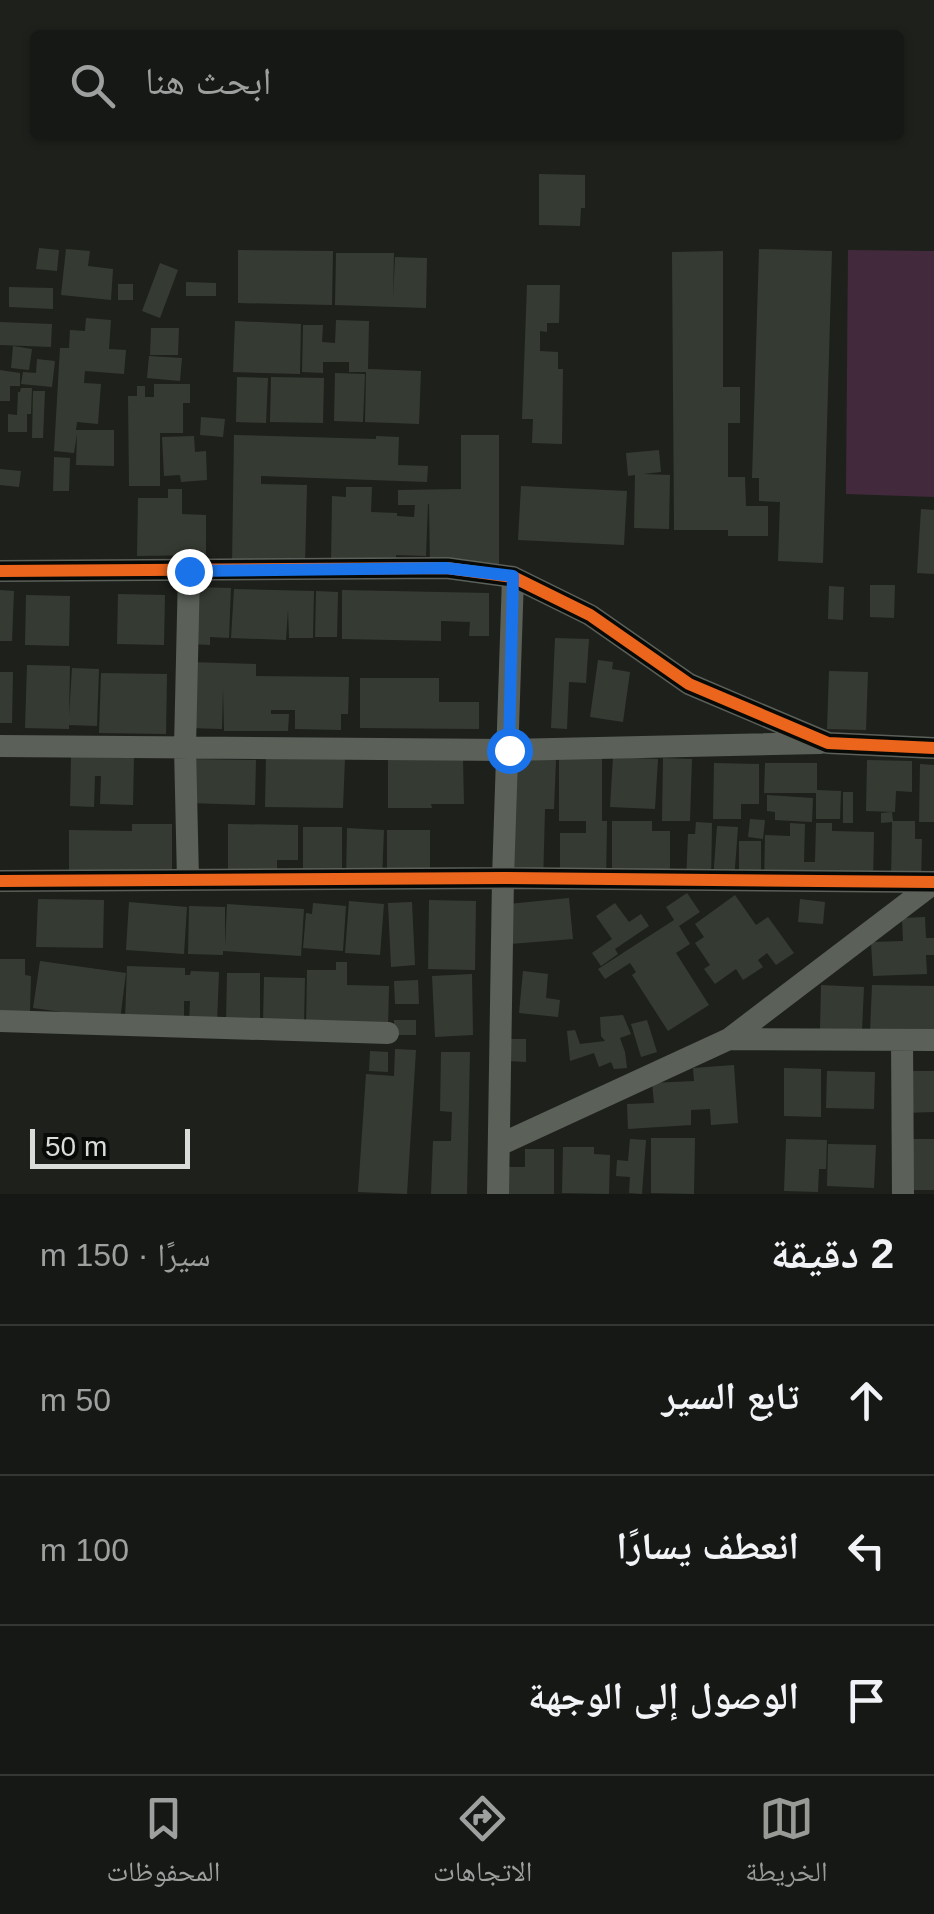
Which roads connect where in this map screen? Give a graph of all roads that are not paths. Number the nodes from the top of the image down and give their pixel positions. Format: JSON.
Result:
{"nodes":[{"id":1,"x":0,"y":571,"type":"edge"},
{"id":2,"x":189,"y":571,"type":"junction"},
{"id":3,"x":513,"y":576,"type":"junction"},
{"id":4,"x":828,"y":743,"type":"junction"},
{"id":5,"x":0,"y":746,"type":"edge"},
{"id":6,"x":185,"y":748,"type":"junction"},
{"id":7,"x":934,"y":748,"type":"edge"},
{"id":8,"x":509,"y":750,"type":"junction"},
{"id":9,"x":503,"y":878,"type":"junction"},
{"id":10,"x":188,"y":880,"type":"junction"},
{"id":11,"x":0,"y":881,"type":"edge"},
{"id":12,"x":934,"y":883,"type":"edge"},
{"id":13,"x":0,"y":1021,"type":"edge"},
{"id":14,"x":388,"y":1034,"type":"dead end"},
{"id":15,"x":730,"y":1039,"type":"junction"},
{"id":16,"x":902,"y":1040,"type":"junction"},
{"id":17,"x":934,"y":1040,"type":"edge"},
{"id":18,"x":499,"y":1146,"type":"junction"},
{"id":19,"x":498,"y":1194,"type":"edge"},
{"id":20,"x":903,"y":1194,"type":"edge"}],
"edges":[{"from":1,"to":2,"type":"street"},
{"from":2,"to":3,"type":"street"},
{"from":2,"to":6,"type":"street"},
{"from":3,"to":4,"type":"street"},
{"from":3,"to":8,"type":"street"},
{"from":4,"to":7,"type":"street"},
{"from":4,"to":8,"type":"street"},
{"from":5,"to":6,"type":"street"},
{"from":6,"to":8,"type":"street"},
{"from":6,"to":10,"type":"street"},
{"from":8,"to":9,"type":"street"},
{"from":9,"to":10,"type":"street"},
{"from":9,"to":12,"type":"street"},
{"from":9,"to":18,"type":"street"},
{"from":10,"to":11,"type":"street"},
{"from":12,"to":15,"type":"street"},
{"from":13,"to":14,"type":"street"},
{"from":15,"to":16,"type":"street"},
{"from":15,"to":18,"type":"street"},
{"from":16,"to":17,"type":"street"},
{"from":16,"to":20,"type":"street"},
{"from":18,"to":19,"type":"street"}]}
